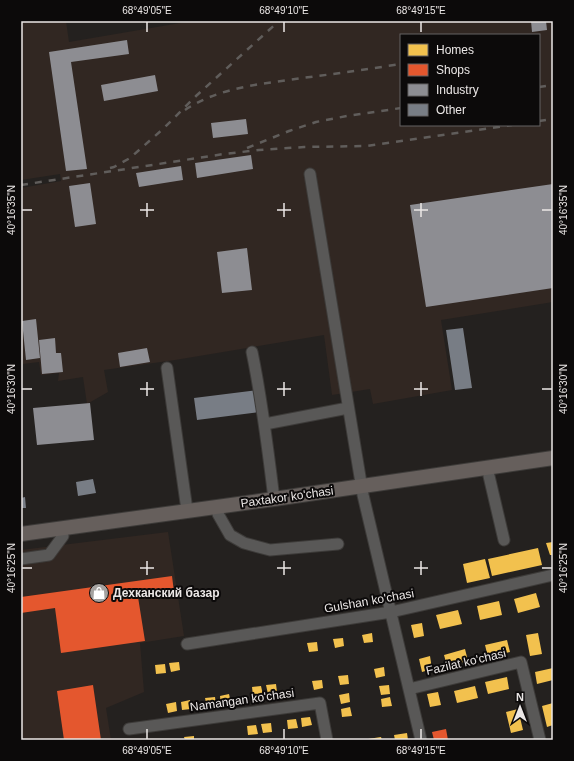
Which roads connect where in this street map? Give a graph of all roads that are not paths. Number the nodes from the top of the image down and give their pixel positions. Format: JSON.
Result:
{"nodes":[{"id":1,"x":310,"y":174,"type":"dead end"},
{"id":2,"x":252,"y":352,"type":"dead end"},
{"id":3,"x":167,"y":368,"type":"dead end"},
{"id":4,"x":348,"y":408,"type":"junction"},
{"id":5,"x":265,"y":424,"type":"junction"},
{"id":6,"x":553,"y":458,"type":"edge"},
{"id":7,"x":553,"y":467,"type":"edge"},
{"id":8,"x":489,"y":476,"type":"junction"},
{"id":9,"x":362,"y":490,"type":"junction"},
{"id":10,"x":274,"y":499,"type":"junction"},
{"id":11,"x":187,"y":510,"type":"junction"},
{"id":12,"x":218,"y":514,"type":"junction"},
{"id":13,"x":21,"y":534,"type":"edge"},
{"id":14,"x":63,"y":536,"type":"junction"},
{"id":15,"x":504,"y":540,"type":"dead end"},
{"id":16,"x":21,"y":542,"type":"edge"},
{"id":17,"x":338,"y":544,"type":"dead end"},
{"id":18,"x":21,"y":559,"type":"edge"},
{"id":19,"x":553,"y":575,"type":"edge"},
{"id":20,"x":391,"y":612,"type":"junction"},
{"id":21,"x":187,"y":644,"type":"dead end"},
{"id":22,"x":409,"y":689,"type":"junction"},
{"id":23,"x":129,"y":728,"type":"dead end"},
{"id":24,"x":327,"y":740,"type":"edge"},
{"id":25,"x":421,"y":740,"type":"edge"},
{"id":26,"x":540,"y":740,"type":"edge"}],
"edges":[{"from":1,"to":4,"type":"street"},
{"from":2,"to":5,"type":"street"},
{"from":3,"to":11,"type":"street"},
{"from":4,"to":5,"type":"street"},
{"from":4,"to":9,"type":"street"},
{"from":5,"to":10,"type":"street"},
{"from":6,"to":9,"type":"main road","name":"Paxtakor ko'chasi"},
{"from":7,"to":8,"type":"main road","name":"Paxtakor ko'chasi"},
{"from":8,"to":9,"type":"main road","name":"Paxtakor ko'chasi"},
{"from":8,"to":15,"type":"street"},
{"from":9,"to":10,"type":"main road","name":"Paxtakor ko'chasi"},
{"from":9,"to":12,"type":"main road","name":"Paxtakor ko'chasi"},
{"from":9,"to":20,"type":"street"},
{"from":10,"to":11,"type":"main road","name":"Paxtakor ko'chasi"},
{"from":11,"to":13,"type":"main road","name":"Paxtakor ko'chasi"},
{"from":12,"to":14,"type":"main road","name":"Paxtakor ko'chasi"},
{"from":12,"to":17,"type":"street"},
{"from":14,"to":16,"type":"main road","name":"Paxtakor ko'chasi"},
{"from":14,"to":18,"type":"street"},
{"from":19,"to":20,"type":"street","name":"Gulshan ko'chasi"},
{"from":20,"to":21,"type":"street","name":"Gulshan ko'chasi"},
{"from":20,"to":22,"type":"street"},
{"from":22,"to":25,"type":"street"},
{"from":22,"to":26,"type":"street","name":"Fazilat ko'chasi"},
{"from":23,"to":24,"type":"street","name":"Namangan ko'chasi"}]}
